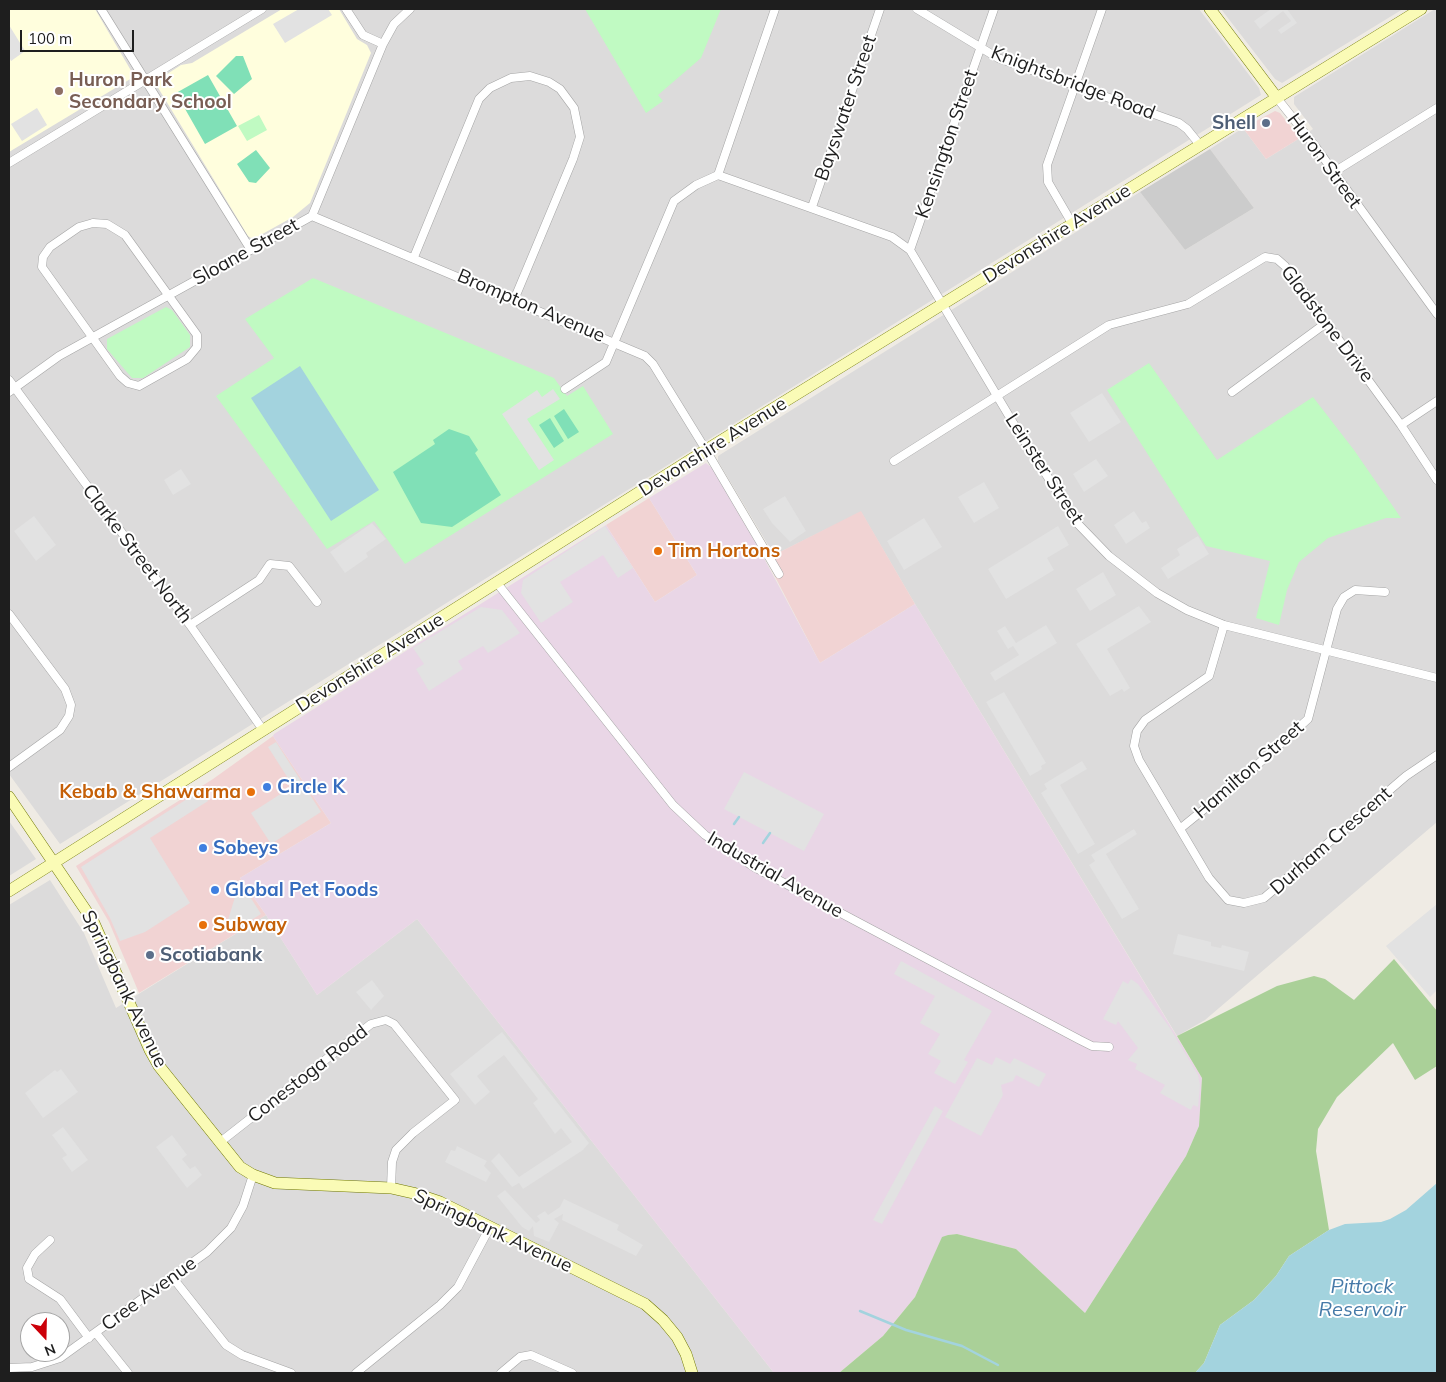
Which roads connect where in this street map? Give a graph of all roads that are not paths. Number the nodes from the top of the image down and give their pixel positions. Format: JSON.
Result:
{"nodes":[{"id":1,"x":101,"y":9,"type":"edge"},
{"id":2,"x":262,"y":9,"type":"edge"},
{"id":3,"x":346,"y":9,"type":"edge"},
{"id":4,"x":410,"y":9,"type":"edge"},
{"id":5,"x":775,"y":9,"type":"edge"},
{"id":6,"x":880,"y":9,"type":"edge"},
{"id":7,"x":917,"y":9,"type":"edge"},
{"id":8,"x":994,"y":9,"type":"edge"},
{"id":9,"x":1102,"y":9,"type":"edge"},
{"id":10,"x":1210,"y":9,"type":"edge"},
{"id":11,"x":1420,"y":9,"type":"edge"},
{"id":12,"x":383,"y":44,"type":"junction"},
{"id":13,"x":981,"y":48,"type":"junction"},
{"id":14,"x":144,"y":79,"type":"junction"},
{"id":15,"x":1075,"y":86,"type":"junction"},
{"id":16,"x":1277,"y":98,"type":"junction"},
{"id":17,"x":1437,"y":108,"type":"edge"},
{"id":18,"x":1200,"y":146,"type":"junction"},
{"id":19,"x":9,"y":163,"type":"edge"},
{"id":20,"x":1334,"y":172,"type":"junction"},
{"id":21,"x":718,"y":175,"type":"junction"},
{"id":22,"x":812,"y":207,"type":"junction"},
{"id":23,"x":312,"y":216,"type":"junction"},
{"id":24,"x":1073,"y":225,"type":"junction"},
{"id":25,"x":251,"y":250,"type":"junction"},
{"id":26,"x":910,"y":250,"type":"junction"},
{"id":27,"x":414,"y":257,"type":"junction"},
{"id":28,"x":169,"y":295,"type":"junction"},
{"id":29,"x":514,"y":300,"type":"junction"},
{"id":30,"x":942,"y":306,"type":"junction"},
{"id":31,"x":1437,"y":314,"type":"edge"},
{"id":32,"x":1326,"y":323,"type":"junction"},
{"id":33,"x":92,"y":338,"type":"junction"},
{"id":34,"x":616,"y":342,"type":"junction"},
{"id":35,"x":9,"y":380,"type":"edge"},
{"id":36,"x":11,"y":389,"type":"edge"},
{"id":37,"x":565,"y":389,"type":"dead end"},
{"id":38,"x":1232,"y":392,"type":"dead end"},
{"id":39,"x":996,"y":396,"type":"junction"},
{"id":40,"x":1437,"y":401,"type":"edge"},
{"id":41,"x":1401,"y":425,"type":"junction"},
{"id":42,"x":706,"y":450,"type":"junction"},
{"id":43,"x":894,"y":461,"type":"dead end"},
{"id":44,"x":1437,"y":480,"type":"edge"},
{"id":45,"x":779,"y":574,"type":"dead end"},
{"id":46,"x":497,"y":583,"type":"junction"},
{"id":47,"x":1385,"y":592,"type":"dead end"},
{"id":48,"x":317,"y":602,"type":"dead end"},
{"id":49,"x":9,"y":614,"type":"edge"},
{"id":50,"x":190,"y":625,"type":"junction"},
{"id":51,"x":1224,"y":625,"type":"junction"},
{"id":52,"x":1327,"y":652,"type":"junction"},
{"id":53,"x":1437,"y":678,"type":"edge"},
{"id":54,"x":264,"y":730,"type":"junction"},
{"id":55,"x":1437,"y":756,"type":"edge"},
{"id":56,"x":9,"y":767,"type":"edge"},
{"id":57,"x":9,"y":796,"type":"edge"},
{"id":58,"x":1180,"y":828,"type":"junction"},
{"id":59,"x":54,"y":862,"type":"junction"},
{"id":60,"x":9,"y":891,"type":"edge"},
{"id":61,"x":1109,"y":1047,"type":"dead end"},
{"id":62,"x":219,"y":1143,"type":"junction"},
{"id":63,"x":254,"y":1175,"type":"junction"},
{"id":64,"x":391,"y":1188,"type":"junction"},
{"id":65,"x":490,"y":1227,"type":"junction"},
{"id":66,"x":50,"y":1240,"type":"dead end"},
{"id":67,"x":173,"y":1278,"type":"junction"},
{"id":68,"x":96,"y":1333,"type":"junction"},
{"id":69,"x":89,"y":1338,"type":"junction"},
{"id":70,"x":9,"y":1368,"type":"edge"},
{"id":71,"x":128,"y":1373,"type":"edge"},
{"id":72,"x":291,"y":1373,"type":"edge"},
{"id":73,"x":356,"y":1373,"type":"edge"},
{"id":74,"x":500,"y":1373,"type":"edge"},
{"id":75,"x":572,"y":1373,"type":"edge"},
{"id":76,"x":692,"y":1373,"type":"edge"}],
"edges":[{"from":1,"to":14,"type":"street"},
{"from":2,"to":14,"type":"street"},
{"from":3,"to":12,"type":"street"},
{"from":4,"to":12,"type":"street","name":"Sloane Street"},
{"from":5,"to":21,"type":"street"},
{"from":6,"to":22,"type":"street","name":"Bayswater Street"},
{"from":7,"to":13,"type":"street","name":"Knightsbridge Road"},
{"from":8,"to":13,"type":"street","name":"Kensington Street"},
{"from":9,"to":15,"type":"street"},
{"from":10,"to":16,"type":"main road","name":"Huron Street"},
{"from":11,"to":16,"type":"main road","name":"Devonshire Avenue"},
{"from":12,"to":23,"type":"street","name":"Sloane Street"},
{"from":13,"to":15,"type":"street","name":"Knightsbridge Road"},
{"from":13,"to":26,"type":"street","name":"Kensington Street"},
{"from":14,"to":19,"type":"street"},
{"from":14,"to":25,"type":"street"},
{"from":15,"to":18,"type":"street","name":"Knightsbridge Road"},
{"from":15,"to":24,"type":"street"},
{"from":16,"to":18,"type":"main road","name":"Devonshire Avenue"},
{"from":16,"to":20,"type":"street","name":"Huron Street"},
{"from":17,"to":20,"type":"street"},
{"from":18,"to":24,"type":"main road","name":"Devonshire Avenue"},
{"from":20,"to":31,"type":"street","name":"Huron Street"},
{"from":21,"to":22,"type":"street","name":"Leinster Street"},
{"from":21,"to":34,"type":"street"},
{"from":22,"to":26,"type":"street","name":"Leinster Street"},
{"from":23,"to":25,"type":"street","name":"Sloane Street"},
{"from":23,"to":27,"type":"street","name":"Brompton Avenue"},
{"from":24,"to":30,"type":"main road","name":"Devonshire Avenue"},
{"from":25,"to":28,"type":"street","name":"Sloane Street"},
{"from":26,"to":30,"type":"street","name":"Leinster Street"},
{"from":27,"to":29,"type":"street","name":"Brompton Avenue"},
{"from":27,"to":29,"type":"street"},
{"from":28,"to":33,"type":"street","name":"Sloane Street"},
{"from":28,"to":33,"type":"street"},
{"from":28,"to":33,"type":"street"},
{"from":29,"to":34,"type":"street","name":"Brompton Avenue"},
{"from":30,"to":39,"type":"street","name":"Leinster Street"},
{"from":30,"to":42,"type":"main road","name":"Devonshire Avenue"},
{"from":32,"to":38,"type":"street"},
{"from":32,"to":39,"type":"street","name":"Gladstone Drive"},
{"from":32,"to":41,"type":"street","name":"Gladstone Drive"},
{"from":33,"to":36,"type":"street","name":"Sloane Street"},
{"from":34,"to":37,"type":"street"},
{"from":34,"to":42,"type":"street","name":"Brompton Avenue"},
{"from":35,"to":36,"type":"street","name":"Clarke Street North"},
{"from":36,"to":50,"type":"street","name":"Clarke Street North"},
{"from":39,"to":43,"type":"street","name":"Gladstone Drive"},
{"from":39,"to":51,"type":"street","name":"Leinster Street"},
{"from":40,"to":41,"type":"street"},
{"from":41,"to":44,"type":"street","name":"Gladstone Drive"},
{"from":42,"to":45,"type":"street","name":"Brompton Avenue"},
{"from":42,"to":46,"type":"main road","name":"Devonshire Avenue"},
{"from":46,"to":54,"type":"main road","name":"Devonshire Avenue"},
{"from":46,"to":61,"type":"street","name":"Industrial Avenue"},
{"from":47,"to":52,"type":"street","name":"Hamilton Street"},
{"from":48,"to":50,"type":"street"},
{"from":49,"to":56,"type":"street"},
{"from":50,"to":54,"type":"street","name":"Clarke Street North"},
{"from":51,"to":52,"type":"street","name":"Leinster Street"},
{"from":51,"to":58,"type":"street","name":"Durham Crescent"},
{"from":52,"to":53,"type":"street","name":"Leinster Street"},
{"from":52,"to":58,"type":"street","name":"Hamilton Street"},
{"from":54,"to":59,"type":"main road","name":"Devonshire Avenue"},
{"from":55,"to":58,"type":"street","name":"Durham Crescent"},
{"from":57,"to":59,"type":"main road","name":"Springbank Avenue"},
{"from":59,"to":60,"type":"main road","name":"Devonshire Avenue"},
{"from":59,"to":62,"type":"main road","name":"Springbank Avenue"},
{"from":62,"to":63,"type":"main road","name":"Springbank Avenue"},
{"from":62,"to":64,"type":"street","name":"Conestoga Road"},
{"from":63,"to":64,"type":"main road","name":"Springbank Avenue"},
{"from":63,"to":67,"type":"street","name":"Cree Avenue"},
{"from":64,"to":65,"type":"main road","name":"Springbank Avenue"},
{"from":65,"to":73,"type":"street"},
{"from":65,"to":76,"type":"main road","name":"Springbank Avenue"},
{"from":66,"to":69,"type":"street"},
{"from":67,"to":68,"type":"street","name":"Cree Avenue"},
{"from":67,"to":72,"type":"street"},
{"from":68,"to":69,"type":"street","name":"Cree Avenue"},
{"from":68,"to":71,"type":"street"},
{"from":69,"to":70,"type":"street","name":"Cree Avenue"},
{"from":74,"to":75,"type":"street"}]}
